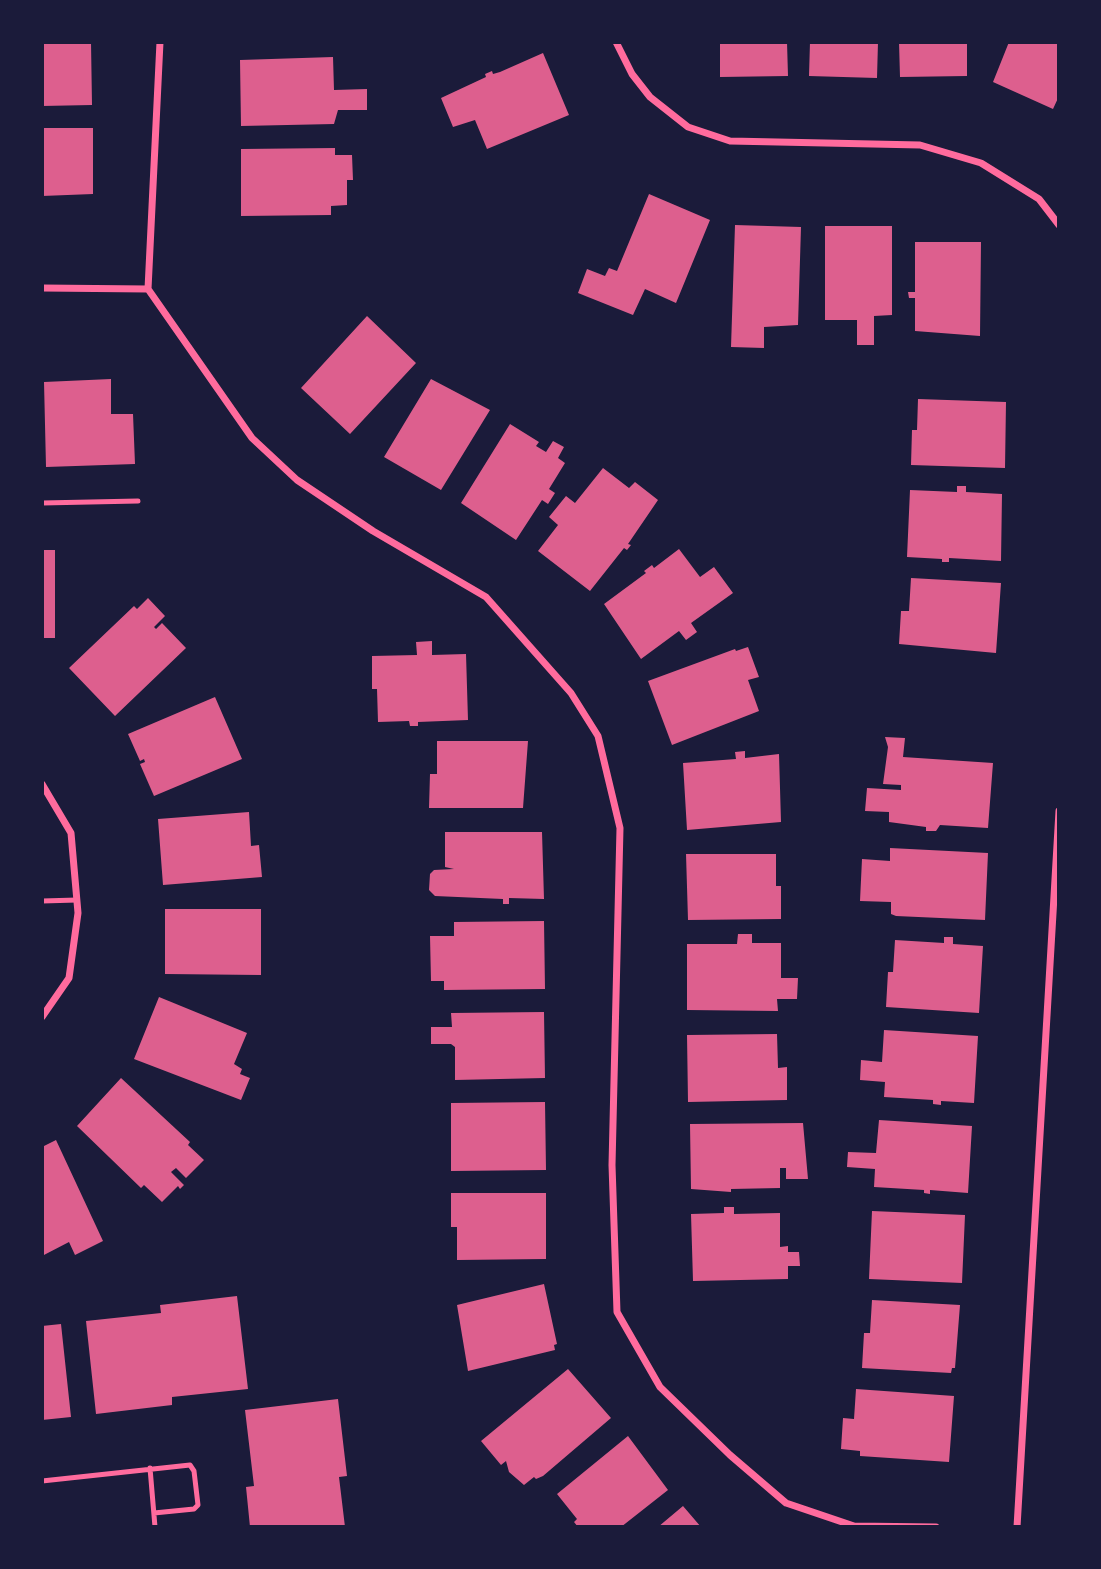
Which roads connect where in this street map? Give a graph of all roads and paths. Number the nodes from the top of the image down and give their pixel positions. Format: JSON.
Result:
{"nodes":[{"id":1,"x":160,"y":42,"type":"edge"},
{"id":2,"x":616,"y":42,"type":"edge"},
{"id":3,"x":1059,"y":225,"type":"edge"},
{"id":4,"x":42,"y":288,"type":"edge"},
{"id":5,"x":148,"y":289,"type":"junction"},
{"id":6,"x":138,"y":501,"type":"dead end"},
{"id":7,"x":42,"y":503,"type":"edge"},
{"id":8,"x":42,"y":784,"type":"edge"},
{"id":9,"x":1059,"y":811,"type":"edge"},
{"id":10,"x":42,"y":901,"type":"edge"},
{"id":11,"x":77,"y":904,"type":"junction"},
{"id":12,"x":42,"y":1017,"type":"edge"},
{"id":13,"x":150,"y":1468,"type":"junction"},
{"id":14,"x":42,"y":1481,"type":"edge"},
{"id":15,"x":154,"y":1513,"type":"junction"},
{"id":16,"x":155,"y":1527,"type":"edge"},
{"id":17,"x":936,"y":1527,"type":"edge"},
{"id":18,"x":1017,"y":1527,"type":"edge"}],
"edges":[{"from":1,"to":5,"type":"street"},
{"from":2,"to":3,"type":"street"},
{"from":4,"to":5,"type":"street"},
{"from":5,"to":17,"type":"street"},
{"from":6,"to":7,"type":"lane"},
{"from":8,"to":11,"type":"street"},
{"from":9,"to":18,"type":"street"},
{"from":10,"to":11,"type":"lane"},
{"from":11,"to":12,"type":"street"},
{"from":13,"to":14,"type":"lane"},
{"from":13,"to":15,"type":"lane"},
{"from":13,"to":15,"type":"lane"},
{"from":15,"to":16,"type":"lane"}]}
